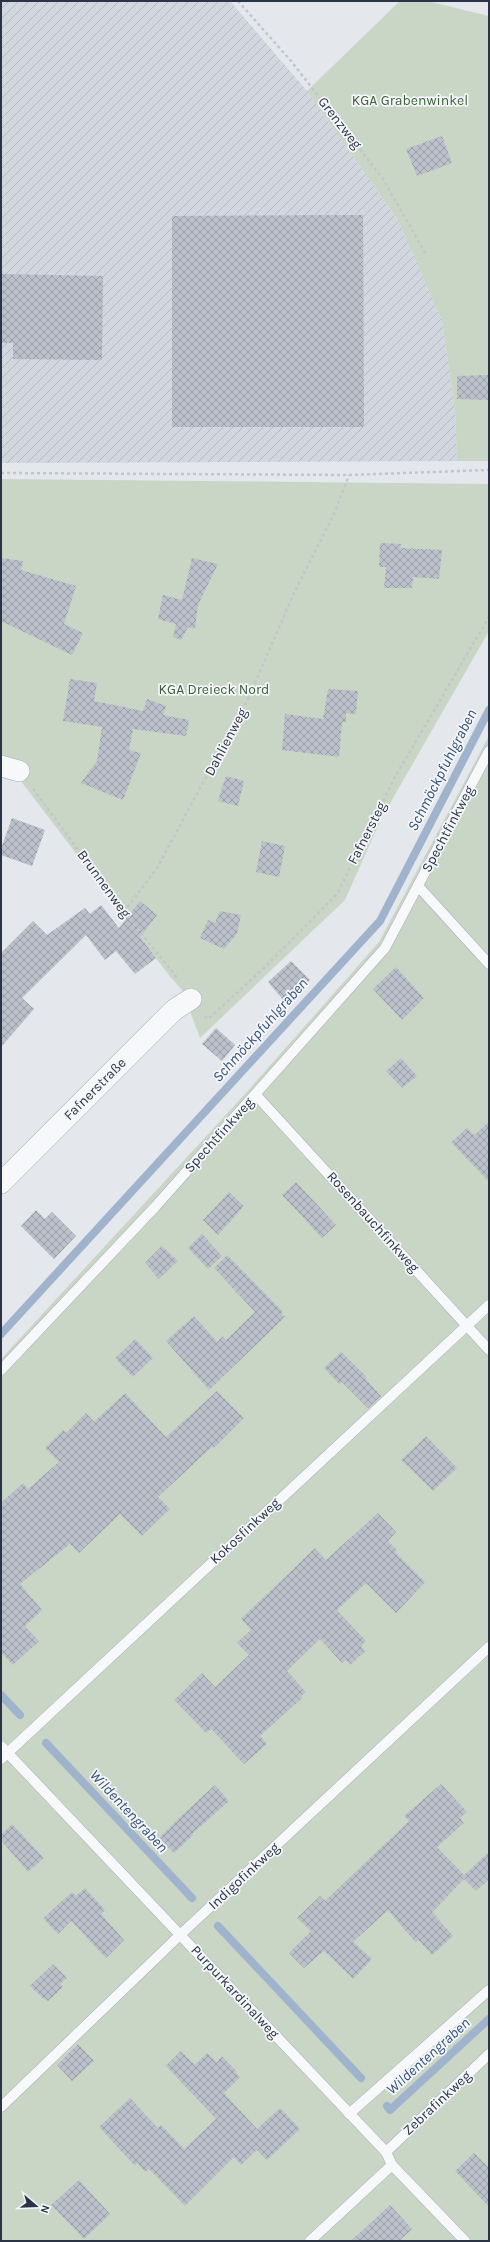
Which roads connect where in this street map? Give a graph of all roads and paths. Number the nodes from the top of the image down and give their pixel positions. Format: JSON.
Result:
{"nodes":[{"id":1,"x":238,"y":1,"type":"edge"},
{"id":2,"x":427,"y":256,"type":"dead end"},
{"id":3,"x":489,"y":470,"type":"edge"},
{"id":4,"x":1,"y":473,"type":"edge"},
{"id":5,"x":349,"y":475,"type":"junction"},
{"id":6,"x":489,"y":617,"type":"edge"},
{"id":7,"x":489,"y":751,"type":"edge"},
{"id":8,"x":10,"y":768,"type":"edge"},
{"id":9,"x":418,"y":886,"type":"junction"},
{"id":10,"x":124,"y":912,"type":"junction"},
{"id":11,"x":489,"y":964,"type":"edge"},
{"id":12,"x":192,"y":999,"type":"junction"},
{"id":13,"x":208,"y":1020,"type":"joint"},
{"id":14,"x":256,"y":1095,"type":"junction"},
{"id":15,"x":1,"y":1183,"type":"edge"},
{"id":16,"x":489,"y":1304,"type":"edge"},
{"id":17,"x":467,"y":1326,"type":"junction"},
{"id":18,"x":489,"y":1350,"type":"edge"},
{"id":19,"x":1,"y":1370,"type":"edge"},
{"id":20,"x":489,"y":1647,"type":"edge"},
{"id":21,"x":3,"y":1753,"type":"edge"},
{"id":22,"x":181,"y":1934,"type":"junction"},
{"id":23,"x":489,"y":1990,"type":"edge"},
{"id":24,"x":489,"y":2054,"type":"edge"},
{"id":25,"x":1,"y":2107,"type":"edge"},
{"id":26,"x":349,"y":2114,"type":"junction"},
{"id":27,"x":386,"y":2152,"type":"junction"},
{"id":28,"x":392,"y":2165,"type":"junction"},
{"id":29,"x":310,"y":2241,"type":"edge"},
{"id":30,"x":465,"y":2241,"type":"edge"}],
"edges":[{"from":1,"to":2,"type":"path","name":"Grenzweg"},
{"from":3,"to":5,"type":"path"},
{"from":4,"to":5,"type":"path"},
{"from":5,"to":10,"type":"path","name":"Dahlienweg"},
{"from":6,"to":13,"type":"path","name":"Fafnersteg"},
{"from":7,"to":9,"type":"lane","name":"Spechtfinkweg"},
{"from":8,"to":10,"type":"path","name":"Brunnenweg"},
{"from":9,"to":11,"type":"lane","name":"Spechtfinkweg"},
{"from":9,"to":14,"type":"lane","name":"Spechtfinkweg"},
{"from":10,"to":12,"type":"path","name":"Brunnenweg"},
{"from":12,"to":13,"type":"path","name":"Brunnenweg"},
{"from":12,"to":15,"type":"street","name":"Fafnerstraße"},
{"from":14,"to":17,"type":"lane","name":"Rosenbauchfinkweg"},
{"from":14,"to":19,"type":"lane","name":"Spechtfinkweg"},
{"from":16,"to":17,"type":"lane","name":"Kokosfinkweg"},
{"from":17,"to":18,"type":"lane","name":"Rosenbauchfinkweg"},
{"from":17,"to":21,"type":"lane","name":"Kokosfinkweg"},
{"from":20,"to":22,"type":"lane","name":"Indigofinkweg"},
{"from":21,"to":22,"type":"lane","name":"Purpurkardinalweg"},
{"from":22,"to":25,"type":"lane","name":"Indigofinkweg"},
{"from":22,"to":26,"type":"lane","name":"Purpurkardinalweg"},
{"from":23,"to":26,"type":"lane"},
{"from":24,"to":27,"type":"lane","name":"Zebrafinkweg"},
{"from":26,"to":27,"type":"lane","name":"Purpurkardinalweg"},
{"from":27,"to":28,"type":"lane","name":"Purpurkardinalweg"},
{"from":28,"to":29,"type":"lane"},
{"from":28,"to":30,"type":"lane","name":"Purpurkardinalweg"}]}
